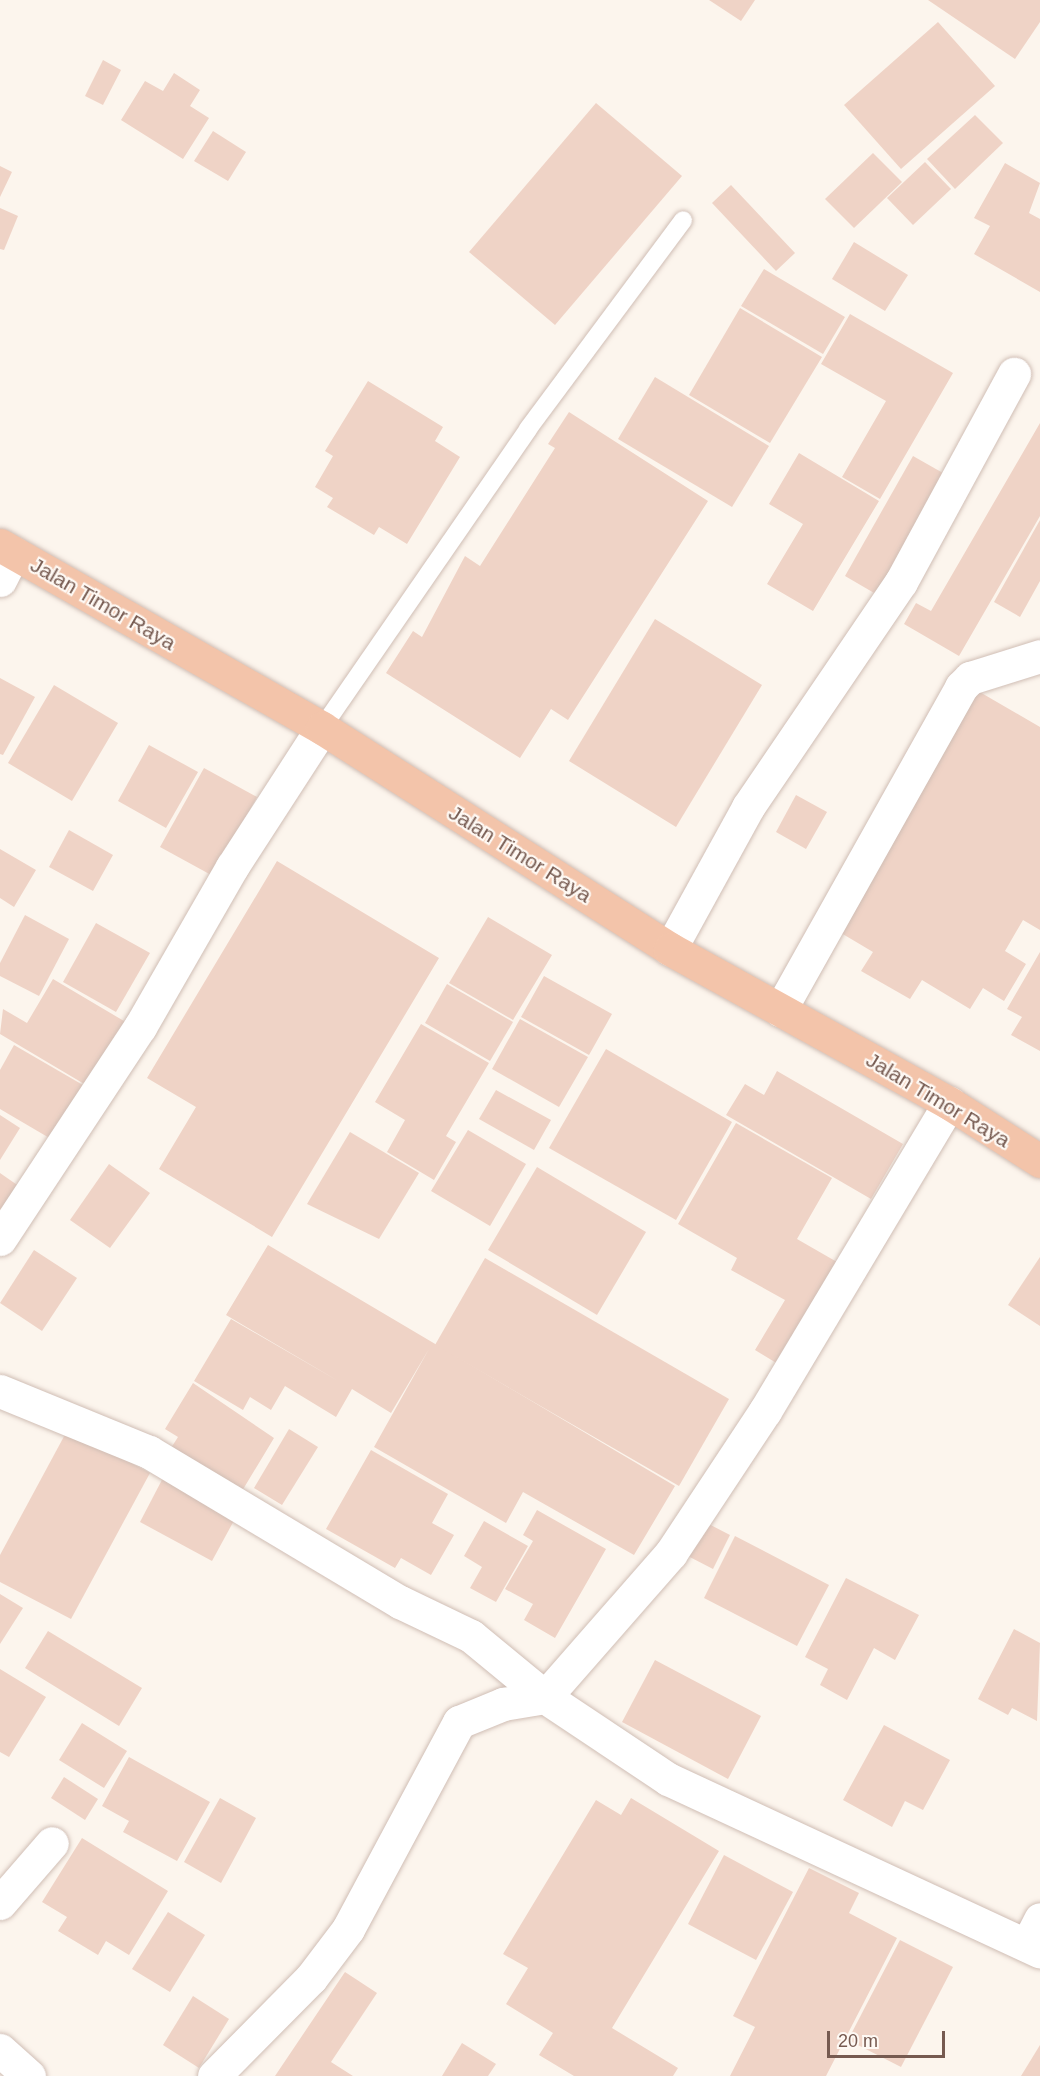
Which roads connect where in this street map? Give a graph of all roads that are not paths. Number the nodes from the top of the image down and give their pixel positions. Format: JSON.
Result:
{"nodes":[{"id":1,"x":683,"y":220,"type":"dead end"},
{"id":2,"x":1014,"y":374,"type":"dead end"},
{"id":3,"x":5,"y":559,"type":"edge"},
{"id":4,"x":1040,"y":656,"type":"edge"},
{"id":5,"x":321,"y":728,"type":"junction"},
{"id":6,"x":670,"y":949,"type":"junction"},
{"id":7,"x":780,"y":1010,"type":"junction"},
{"id":8,"x":949,"y":1102,"type":"junction"},
{"id":9,"x":1040,"y":1161,"type":"edge"},
{"id":10,"x":0,"y":1239,"type":"edge"},
{"id":11,"x":0,"y":1391,"type":"edge"},
{"id":12,"x":545,"y":1697,"type":"junction"},
{"id":13,"x":52,"y":1843,"type":"dead end"},
{"id":14,"x":0,"y":1903,"type":"edge"},
{"id":15,"x":1036,"y":1938,"type":"edge"},
{"id":16,"x":0,"y":2050,"type":"edge"},
{"id":17,"x":29,"y":2076,"type":"edge"},
{"id":18,"x":214,"y":2076,"type":"edge"}],
"edges":[{"from":1,"to":5,"type":"lane"},
{"from":2,"to":6,"type":"street"},
{"from":3,"to":5,"type":"highway","name":"Jalan Timor Raya"},
{"from":4,"to":7,"type":"street"},
{"from":5,"to":6,"type":"highway","name":"Jalan Timor Raya"},
{"from":5,"to":10,"type":"street"},
{"from":6,"to":7,"type":"highway","name":"Jalan Timor Raya"},
{"from":7,"to":8,"type":"highway","name":"Jalan Timor Raya"},
{"from":8,"to":9,"type":"highway","name":"Jalan Timor Raya"},
{"from":8,"to":12,"type":"street"},
{"from":11,"to":12,"type":"street"},
{"from":12,"to":15,"type":"street"},
{"from":12,"to":18,"type":"street"},
{"from":13,"to":14,"type":"street"},
{"from":16,"to":17,"type":"street"}]}
